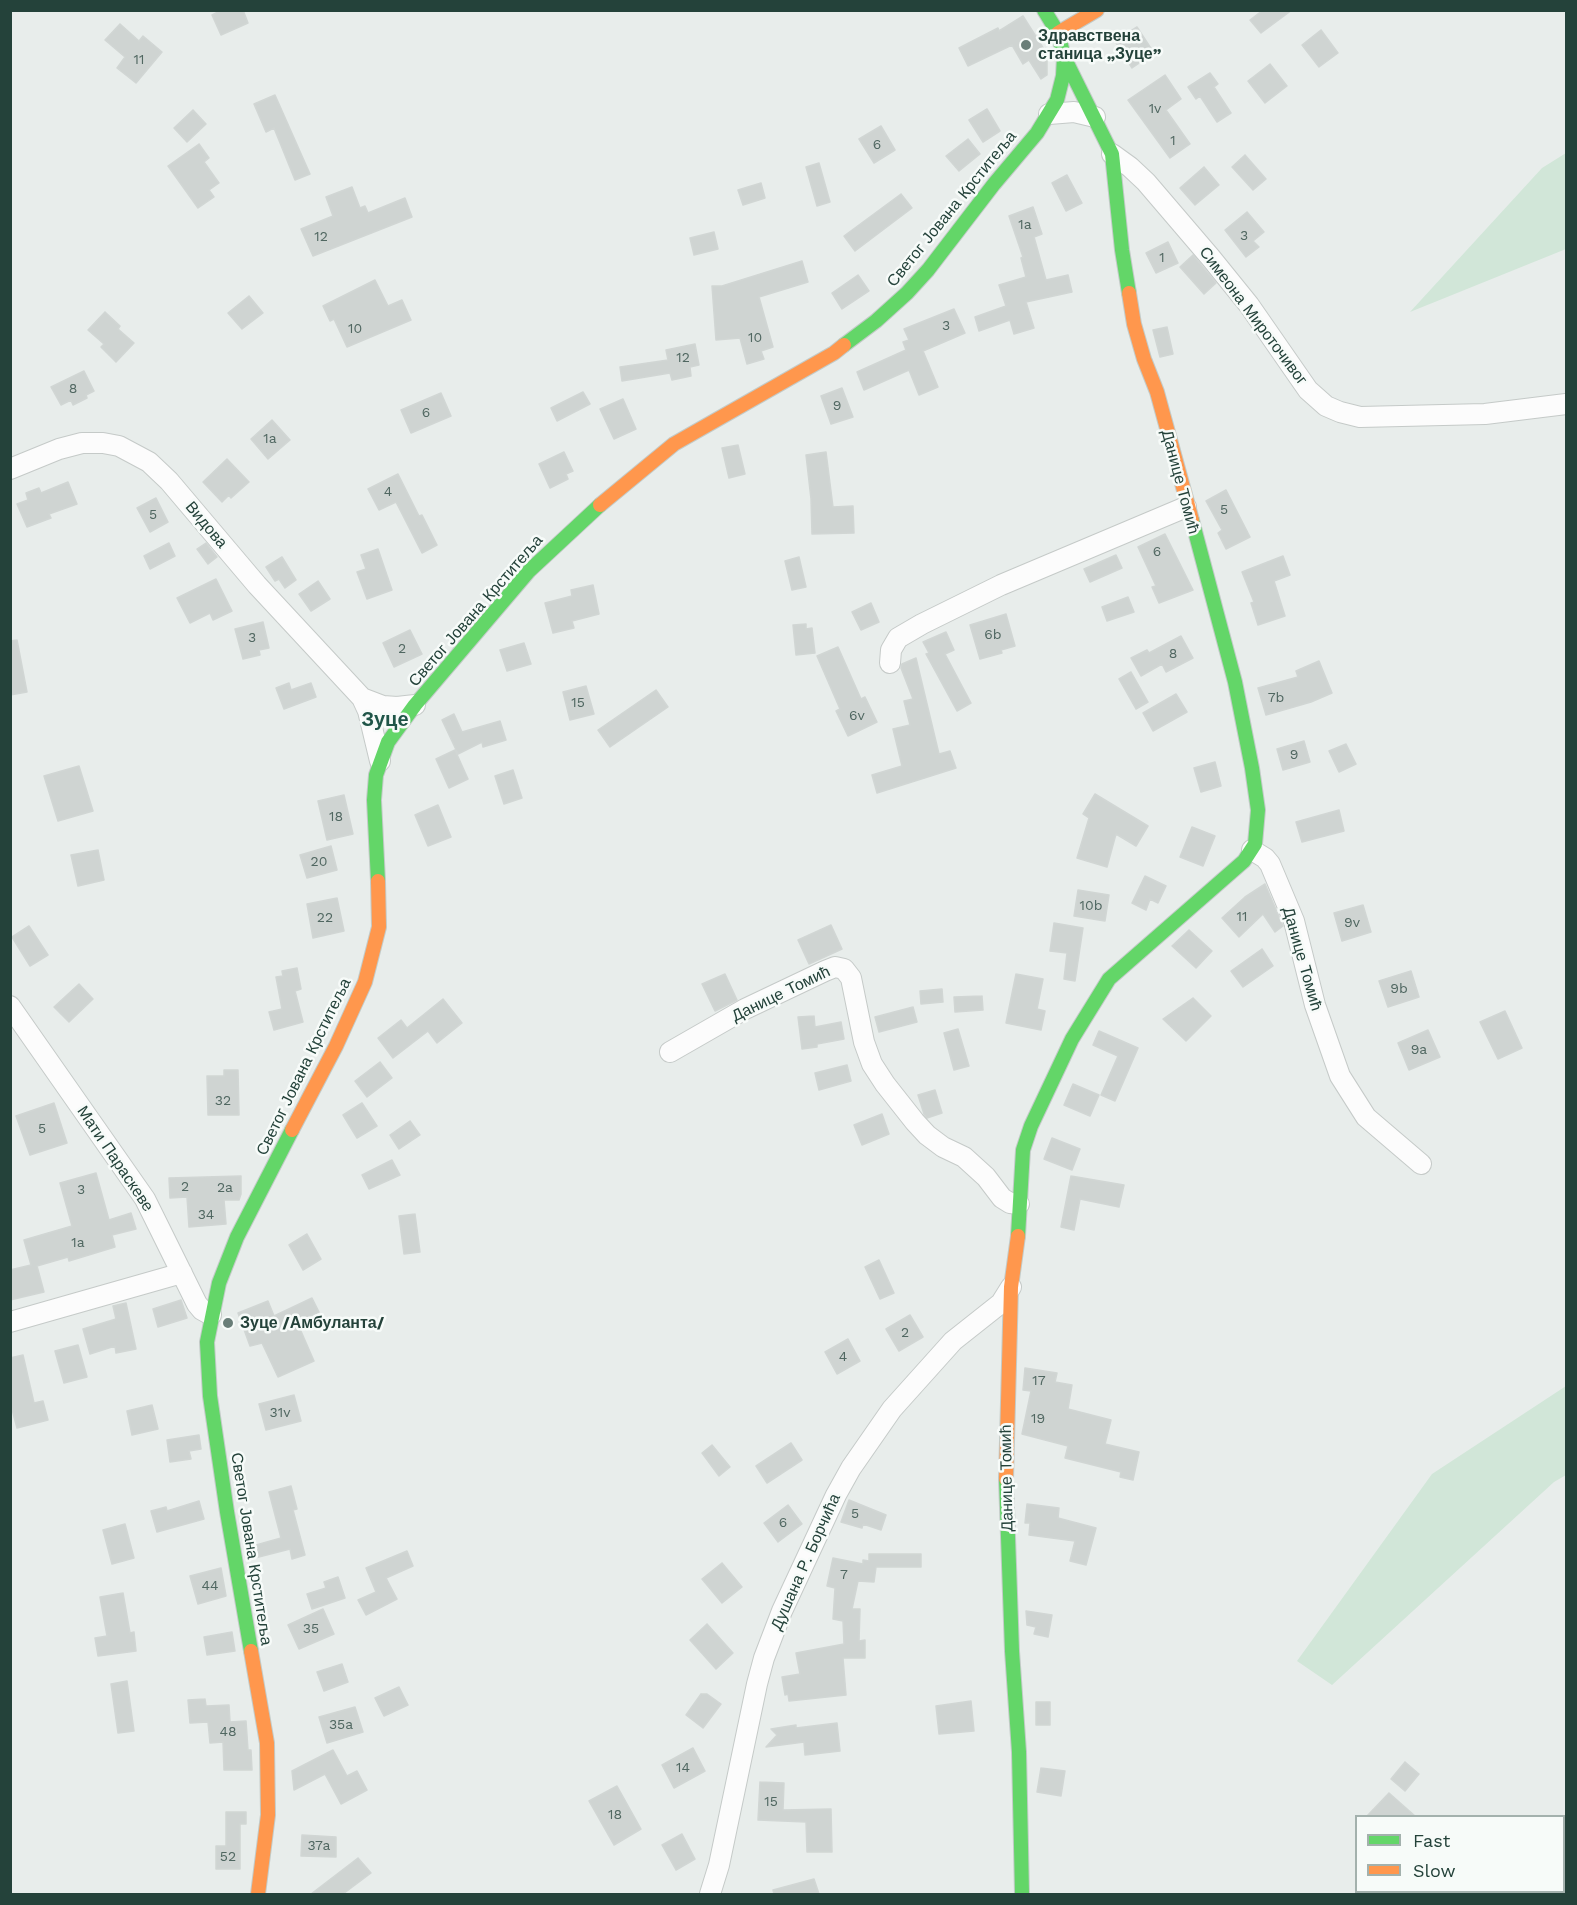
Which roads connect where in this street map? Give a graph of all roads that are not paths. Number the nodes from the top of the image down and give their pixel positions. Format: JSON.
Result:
{"nodes":[{"id":1,"x":1044,"y":10,"type":"edge"},
{"id":2,"x":1097,"y":10,"type":"edge"},
{"id":3,"x":1058,"y":33,"type":"junction"},
{"id":4,"x":1064,"y":57,"type":"junction"},
{"id":5,"x":1049,"y":114,"type":"junction"},
{"id":6,"x":1095,"y":117,"type":"junction"},
{"id":7,"x":1112,"y":154,"type":"junction"},
{"id":8,"x":1566,"y":404,"type":"edge"},
{"id":9,"x":10,"y":469,"type":"edge"},
{"id":10,"x":1186,"y":507,"type":"junction"},
{"id":11,"x":890,"y":663,"type":"dead end"},
{"id":12,"x":362,"y":698,"type":"junction"},
{"id":13,"x":415,"y":705,"type":"junction"},
{"id":14,"x":380,"y":761,"type":"junction"},
{"id":15,"x":1252,"y":850,"type":"junction"},
{"id":16,"x":10,"y":1006,"type":"edge"},
{"id":17,"x":670,"y":1052,"type":"dead end"},
{"id":18,"x":1421,"y":1164,"type":"dead end"},
{"id":19,"x":1019,"y":1204,"type":"junction"},
{"id":20,"x":182,"y":1273,"type":"junction"},
{"id":21,"x":1011,"y":1287,"type":"junction"},
{"id":22,"x":211,"y":1315,"type":"junction"},
{"id":23,"x":982,"y":1319,"type":"junction"},
{"id":24,"x":10,"y":1322,"type":"edge"},
{"id":25,"x":1010,"y":1323,"type":"junction"},
{"id":26,"x":263,"y":1893,"type":"edge"},
{"id":27,"x":710,"y":1894,"type":"edge"},
{"id":28,"x":1022,"y":1894,"type":"edge"}],
"edges":[{"from":1,"to":3,"type":"street","name":"Светог Јована Крститеља"},
{"from":2,"to":3,"type":"street"},
{"from":3,"to":4,"type":"street","name":"Светог Јована Крститеља"},
{"from":4,"to":5,"type":"street","name":"Светог Јована Крститеља"},
{"from":4,"to":6,"type":"street","name":"Данице Томић"},
{"from":5,"to":6,"type":"street"},
{"from":5,"to":13,"type":"street","name":"Светог Јована Крститеља"},
{"from":6,"to":7,"type":"street","name":"Данице Томић"},
{"from":7,"to":8,"type":"street","name":"Симеона Мироточивог"},
{"from":7,"to":10,"type":"street","name":"Данице Томић"},
{"from":9,"to":12,"type":"street","name":"Видова"},
{"from":10,"to":11,"type":"street"},
{"from":10,"to":15,"type":"street","name":"Данице Томић"},
{"from":12,"to":13,"type":"street"},
{"from":12,"to":14,"type":"street","name":"Видова"},
{"from":13,"to":14,"type":"street","name":"Светог Јована Крститеља"},
{"from":14,"to":22,"type":"street","name":"Светог Јована Крститеља"},
{"from":15,"to":18,"type":"street","name":"Данице Томић"},
{"from":15,"to":19,"type":"street","name":"Данице Томић"},
{"from":16,"to":20,"type":"street","name":"Мати Параскеве"},
{"from":17,"to":19,"type":"street","name":"Данице Томић"},
{"from":19,"to":21,"type":"street","name":"Данице Томић"},
{"from":20,"to":22,"type":"street","name":"Мати Параскеве"},
{"from":20,"to":24,"type":"street"},
{"from":21,"to":23,"type":"street","name":"Душана Р. Борчића"},
{"from":21,"to":25,"type":"street","name":"Данице Томић"},
{"from":22,"to":26,"type":"street","name":"Светог Јована Крститеља"},
{"from":23,"to":25,"type":"street"},
{"from":23,"to":27,"type":"street","name":"Душана Р. Борчића"},
{"from":25,"to":28,"type":"street","name":"Данице Томић"}]}
